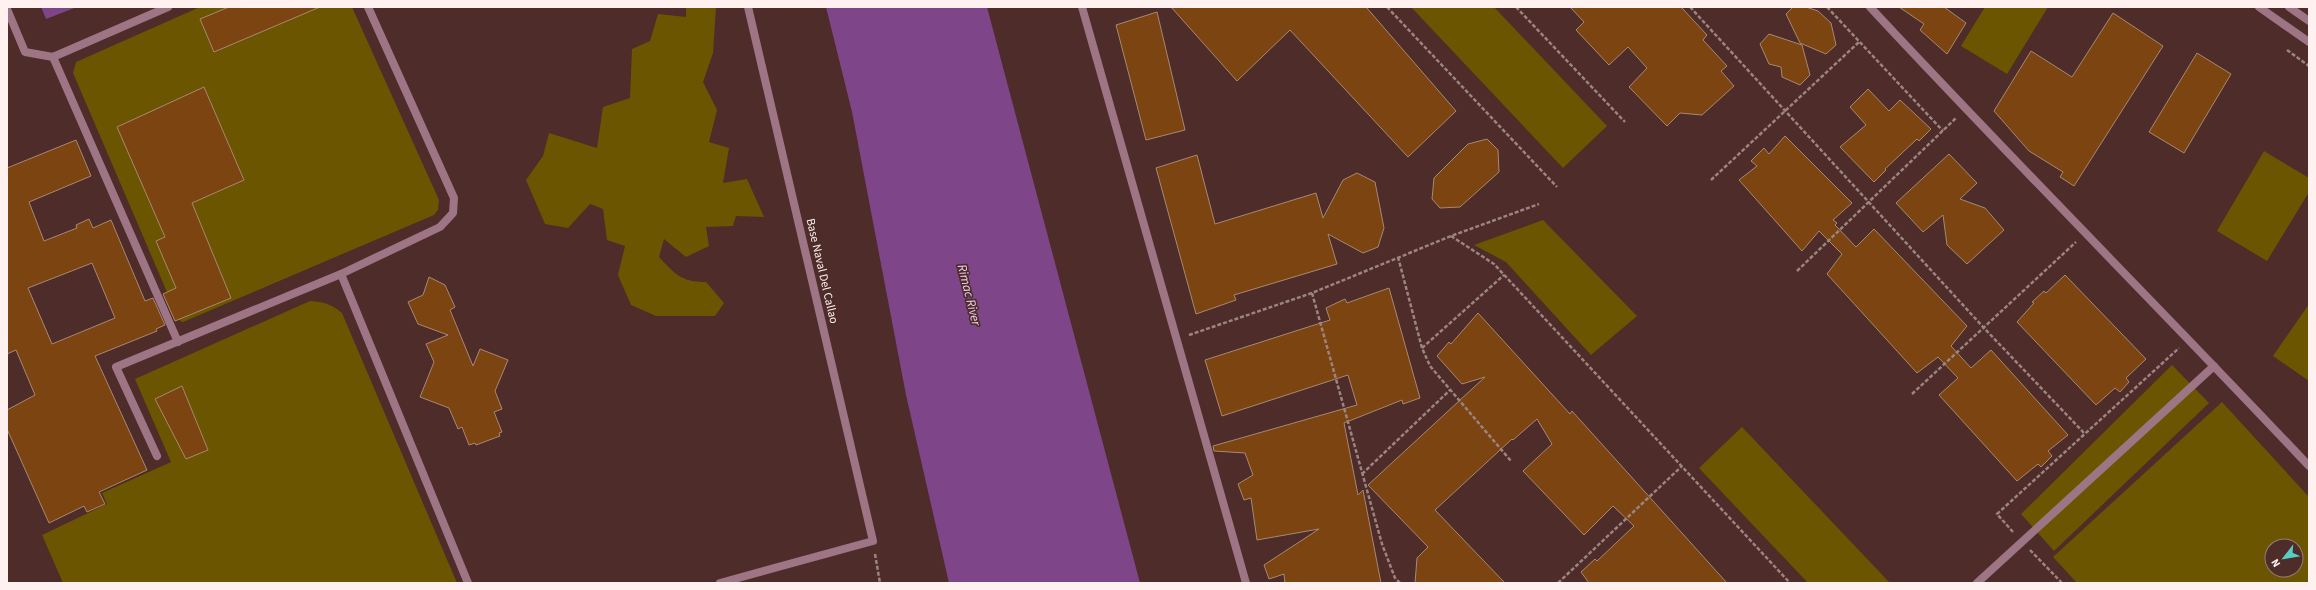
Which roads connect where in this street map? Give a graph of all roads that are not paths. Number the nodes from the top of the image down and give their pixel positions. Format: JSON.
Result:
{"nodes":[{"id":1,"x":168,"y":7,"type":"edge"},
{"id":2,"x":368,"y":7,"type":"edge"},
{"id":3,"x":748,"y":7,"type":"edge"},
{"id":4,"x":1082,"y":7,"type":"edge"},
{"id":5,"x":1870,"y":7,"type":"edge"},
{"id":6,"x":2259,"y":7,"type":"edge"},
{"id":7,"x":2289,"y":7,"type":"edge"},
{"id":8,"x":7,"y":8,"type":"edge"},
{"id":9,"x":2309,"y":21,"type":"edge"},
{"id":10,"x":2309,"y":42,"type":"edge"},
{"id":11,"x":53,"y":57,"type":"junction"},
{"id":12,"x":341,"y":274,"type":"junction"},
{"id":13,"x":178,"y":342,"type":"junction"},
{"id":14,"x":2214,"y":366,"type":"junction"},
{"id":15,"x":157,"y":456,"type":"dead end"},
{"id":16,"x":2309,"y":466,"type":"edge"},
{"id":17,"x":468,"y":583,"type":"edge"},
{"id":18,"x":720,"y":583,"type":"edge"},
{"id":19,"x":1246,"y":583,"type":"edge"},
{"id":20,"x":1977,"y":583,"type":"edge"}],
"edges":[{"from":1,"to":11,"type":"street"},
{"from":2,"to":12,"type":"street"},
{"from":3,"to":18,"type":"street","name":"Base Naval Del Callao"},
{"from":4,"to":19,"type":"street"},
{"from":5,"to":14,"type":"street"},
{"from":6,"to":10,"type":"street"},
{"from":7,"to":9,"type":"street"},
{"from":8,"to":11,"type":"street"},
{"from":11,"to":13,"type":"street"},
{"from":12,"to":13,"type":"street"},
{"from":12,"to":17,"type":"street"},
{"from":13,"to":15,"type":"street"},
{"from":14,"to":16,"type":"street"},
{"from":14,"to":20,"type":"street"}]}
